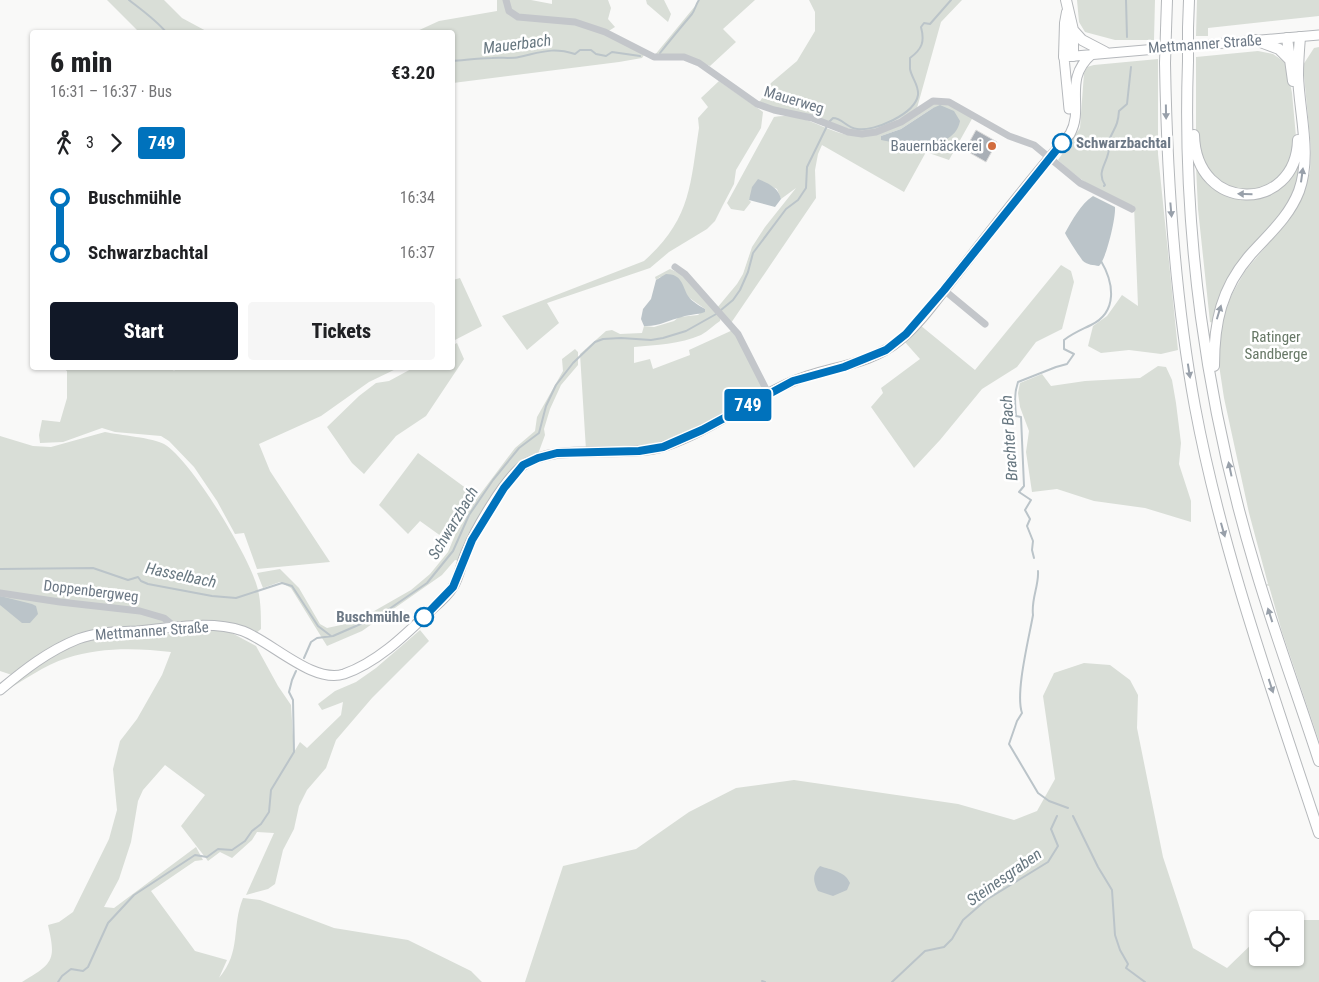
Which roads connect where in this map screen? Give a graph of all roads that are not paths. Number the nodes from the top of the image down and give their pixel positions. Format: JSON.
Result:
{"nodes":[{"id":1,"x":506,"y":0,"type":"edge"},
{"id":2,"x":1066,"y":0,"type":"edge"},
{"id":3,"x":1167,"y":0,"type":"edge"},
{"id":4,"x":1189,"y":0,"type":"edge"},
{"id":5,"x":1067,"y":11,"type":"junction"},
{"id":6,"x":1073,"y":30,"type":"junction"},
{"id":7,"x":1319,"y":34,"type":"edge"},
{"id":8,"x":1300,"y":37,"type":"junction"},
{"id":9,"x":1287,"y":38,"type":"junction"},
{"id":10,"x":1255,"y":40,"type":"junction"},
{"id":11,"x":1105,"y":52,"type":"junction"},
{"id":12,"x":1092,"y":54,"type":"junction"},
{"id":13,"x":1068,"y":57,"type":"junction"},
{"id":14,"x":1290,"y":60,"type":"junction"},
{"id":15,"x":1187,"y":86,"type":"junction"},
{"id":16,"x":1074,"y":99,"type":"junction"},
{"id":17,"x":1064,"y":140,"type":"junction"},
{"id":18,"x":1050,"y":158,"type":"junction"},
{"id":19,"x":1132,"y":209,"type":"dead end"},
{"id":20,"x":674,"y":267,"type":"dead end"},
{"id":21,"x":944,"y":290,"type":"junction"},
{"id":22,"x":985,"y":324,"type":"dead end"},
{"id":23,"x":768,"y":393,"type":"junction"},
{"id":24,"x":1213,"y":395,"type":"junction"},
{"id":25,"x":0,"y":592,"type":"edge"},
{"id":26,"x":175,"y":627,"type":"junction"},
{"id":27,"x":0,"y":690,"type":"edge"},
{"id":28,"x":1319,"y":761,"type":"edge"},
{"id":29,"x":1319,"y":833,"type":"edge"}],
"edges":[{"from":1,"to":18,"type":"street","name":"Mauerweg"},
{"from":2,"to":5,"type":"highway"},
{"from":3,"to":29,"type":"highway","one_way":true,"bridge":true},
{"from":4,"to":15,"type":"highway","bridge":true},
{"from":5,"to":6,"type":"highway"},
{"from":5,"to":13,"type":"highway"},
{"from":6,"to":11,"type":"highway"},
{"from":6,"to":13,"type":"highway"},
{"from":7,"to":8,"type":"main road","name":"Mettmanner Straße"},
{"from":8,"to":9,"type":"main road","name":"Mettmanner Straße"},
{"from":24,"to":8,"type":"highway","one_way":true},
{"from":9,"to":10,"type":"main road","name":"Mettmanner Straße"},
{"from":9,"to":14,"type":"highway"},
{"from":10,"to":11,"type":"main road","name":"Mettmanner Straße"},
{"from":10,"to":14,"type":"highway"},
{"from":11,"to":12,"type":"main road","name":"Mettmanner Straße"},
{"from":12,"to":13,"type":"main road","name":"Mettmanner Straße"},
{"from":12,"to":16,"type":"main road","name":"Mettmanner Straße"},
{"from":13,"to":16,"type":"main road"},
{"from":13,"to":17,"type":"main road","name":"Mettmanner Straße"},
{"from":14,"to":15,"type":"highway","one_way":true},
{"from":15,"to":24,"type":"highway"},
{"from":16,"to":17,"type":"main road","name":"Mettmanner Straße"},
{"from":17,"to":18,"type":"main road","name":"Mettmanner Straße"},
{"from":18,"to":19,"type":"street"},
{"from":18,"to":21,"type":"main road","name":"Mettmanner Straße"},
{"from":20,"to":23,"type":"street"},
{"from":21,"to":22,"type":"street"},
{"from":21,"to":23,"type":"main road","name":"Mettmanner Straße"},
{"from":23,"to":26,"type":"main road","name":"Mettmanner Straße"},
{"from":28,"to":24,"type":"highway","one_way":true},
{"from":25,"to":26,"type":"street","name":"Doppenbergweg"},
{"from":26,"to":27,"type":"main road","name":"Mettmanner Straße"}]}
